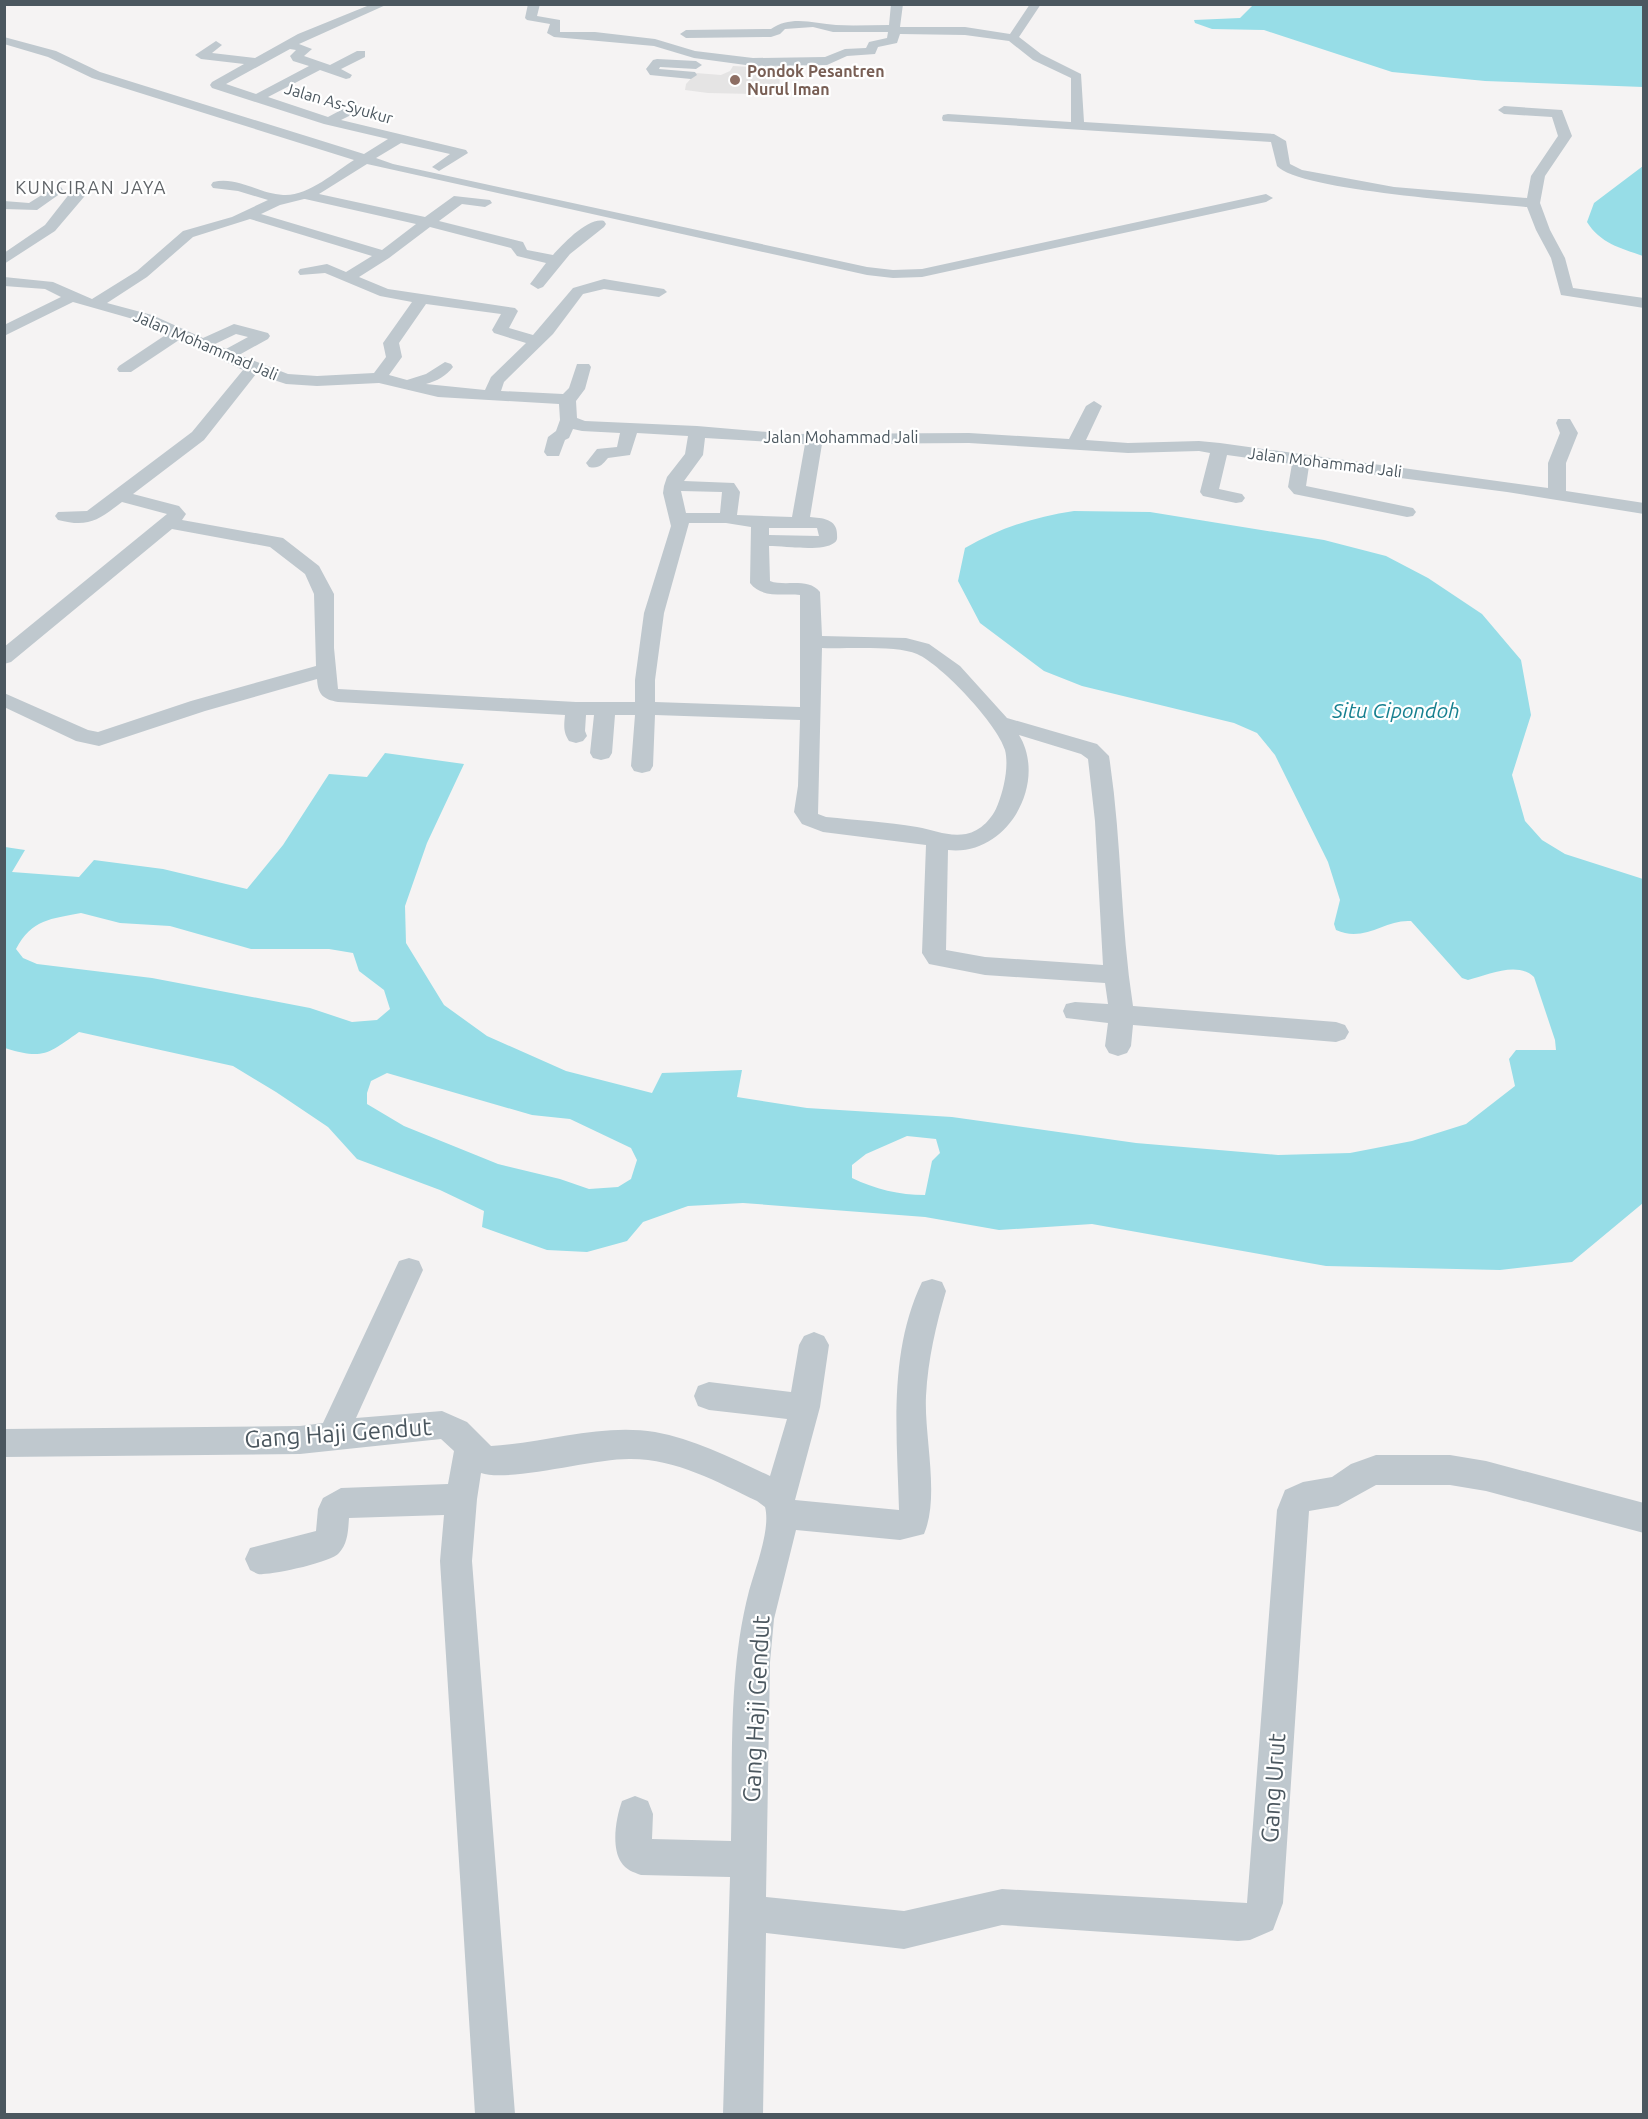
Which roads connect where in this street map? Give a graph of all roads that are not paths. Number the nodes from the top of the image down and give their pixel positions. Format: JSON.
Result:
{"nodes":[{"id":1,"x":383,"y":4,"type":"edge"},
{"id":2,"x":534,"y":4,"type":"edge"},
{"id":3,"x":897,"y":4,"type":"edge"},
{"id":4,"x":1036,"y":4,"type":"edge"},
{"id":5,"x":619,"y":28,"type":"dead end"},
{"id":6,"x":895,"y":29,"type":"junction"},
{"id":7,"x":595,"y":36,"type":"junction"},
{"id":8,"x":1013,"y":38,"type":"junction"},
{"id":9,"x":4,"y":40,"type":"edge"},
{"id":10,"x":288,"y":44,"type":"junction"},
{"id":11,"x":216,"y":45,"type":"dead end"},
{"id":12,"x":869,"y":52,"type":"junction"},
{"id":13,"x":361,"y":54,"type":"dead end"},
{"id":14,"x":885,"y":56,"type":"dead end"},
{"id":15,"x":691,"y":61,"type":"junction"},
{"id":16,"x":255,"y":62,"type":"junction"},
{"id":17,"x":325,"y":68,"type":"junction"},
{"id":18,"x":346,"y":75,"type":"dead end"},
{"id":19,"x":256,"y":98,"type":"junction"},
{"id":20,"x":358,"y":107,"type":"dead end"},
{"id":21,"x":1504,"y":110,"type":"dead end"},
{"id":22,"x":948,"y":118,"type":"dead end"},
{"id":23,"x":329,"y":121,"type":"junction"},
{"id":24,"x":1078,"y":126,"type":"junction"},
{"id":25,"x":398,"y":139,"type":"junction"},
{"id":26,"x":366,"y":160,"type":"junction"},
{"id":27,"x":439,"y":167,"type":"dead end"},
{"id":28,"x":218,"y":185,"type":"dead end"},
{"id":29,"x":56,"y":190,"type":"dead end"},
{"id":30,"x":82,"y":191,"type":"dead end"},
{"id":31,"x":305,"y":195,"type":"junction"},
{"id":32,"x":1266,"y":198,"type":"dead end"},
{"id":33,"x":283,"y":200,"type":"junction"},
{"id":34,"x":485,"y":203,"type":"dead end"},
{"id":35,"x":1533,"y":203,"type":"junction"},
{"id":36,"x":4,"y":205,"type":"edge"},
{"id":37,"x":247,"y":214,"type":"junction"},
{"id":38,"x":427,"y":222,"type":"junction"},
{"id":39,"x":599,"y":224,"type":"dead end"},
{"id":40,"x":25,"y":226,"type":"dead end"},
{"id":41,"x":45,"y":232,"type":"junction"},
{"id":42,"x":384,"y":255,"type":"junction"},
{"id":43,"x":4,"y":260,"type":"edge"},
{"id":44,"x":554,"y":260,"type":"junction"},
{"id":45,"x":305,"y":272,"type":"dead end"},
{"id":46,"x":347,"y":278,"type":"junction"},
{"id":47,"x":4,"y":281,"type":"edge"},
{"id":48,"x":538,"y":284,"type":"junction"},
{"id":49,"x":578,"y":291,"type":"junction"},
{"id":50,"x":659,"y":292,"type":"dead end"},
{"id":51,"x":72,"y":297,"type":"junction"},
{"id":52,"x":421,"y":300,"type":"junction"},
{"id":53,"x":1644,"y":303,"type":"edge"},
{"id":54,"x":94,"y":304,"type":"junction"},
{"id":55,"x":510,"y":311,"type":"junction"},
{"id":56,"x":4,"y":331,"type":"edge"},
{"id":57,"x":180,"y":332,"type":"junction"},
{"id":58,"x":535,"y":341,"type":"junction"},
{"id":59,"x":204,"y":344,"type":"junction"},
{"id":60,"x":228,"y":355,"type":"junction"},
{"id":61,"x":445,"y":367,"type":"dead end"},
{"id":62,"x":583,"y":367,"type":"dead end"},
{"id":63,"x":253,"y":368,"type":"junction"},
{"id":64,"x":125,"y":369,"type":"dead end"},
{"id":65,"x":379,"y":378,"type":"junction"},
{"id":66,"x":408,"y":385,"type":"junction"},
{"id":67,"x":490,"y":396,"type":"junction"},
{"id":68,"x":567,"y":400,"type":"junction"},
{"id":69,"x":1094,"y":406,"type":"dead end"},
{"id":70,"x":568,"y":420,"type":"junction"},
{"id":71,"x":1564,"y":423,"type":"dead end"},
{"id":72,"x":630,"y":428,"type":"junction"},
{"id":73,"x":697,"y":431,"type":"junction"},
{"id":74,"x":814,"y":439,"type":"junction"},
{"id":75,"x":1076,"y":444,"type":"junction"},
{"id":76,"x":1220,"y":448,"type":"junction"},
{"id":77,"x":553,"y":452,"type":"dead end"},
{"id":78,"x":1301,"y":459,"type":"junction"},
{"id":79,"x":595,"y":463,"type":"dead end"},
{"id":80,"x":673,"y":486,"type":"junction"},
{"id":81,"x":1557,"y":494,"type":"junction"},
{"id":82,"x":119,"y":495,"type":"junction"},
{"id":83,"x":1236,"y":498,"type":"dead end"},
{"id":84,"x":1644,"y":509,"type":"edge"},
{"id":85,"x":1407,"y":512,"type":"dead end"},
{"id":86,"x":64,"y":516,"type":"dead end"},
{"id":87,"x":680,"y":518,"type":"junction"},
{"id":88,"x":728,"y":518,"type":"junction"},
{"id":89,"x":800,"y":522,"type":"junction"},
{"id":90,"x":169,"y":523,"type":"junction"},
{"id":91,"x":760,"y":531,"type":"junction"},
{"id":92,"x":812,"y":642,"type":"junction"},
{"id":93,"x":4,"y":658,"type":"edge"},
{"id":94,"x":326,"y":670,"type":"junction"},
{"id":95,"x":5,"y":700,"type":"edge"},
{"id":96,"x":645,"y":708,"type":"junction"},
{"id":97,"x":576,"y":709,"type":"junction"},
{"id":98,"x":605,"y":709,"type":"junction"},
{"id":99,"x":810,"y":714,"type":"junction"},
{"id":100,"x":998,"y":722,"type":"junction"},
{"id":101,"x":576,"y":736,"type":"dead end"},
{"id":102,"x":601,"y":753,"type":"dead end"},
{"id":103,"x":642,"y":766,"type":"dead end"},
{"id":104,"x":937,"y":841,"type":"junction"},
{"id":105,"x":1115,"y":975,"type":"junction"},
{"id":106,"x":1075,"y":1011,"type":"dead end"},
{"id":107,"x":1122,"y":1015,"type":"junction"},
{"id":108,"x":1336,"y":1032,"type":"dead end"},
{"id":109,"x":1118,"y":1046,"type":"dead end"},
{"id":110,"x":410,"y":1270,"type":"dead end"},
{"id":111,"x":932,"y":1291,"type":"dead end"},
{"id":112,"x":814,"y":1345,"type":"dead end"},
{"id":113,"x":709,"y":1396,"type":"dead end"},
{"id":114,"x":805,"y":1407,"type":"junction"},
{"id":115,"x":333,"y":1435,"type":"junction"},
{"id":116,"x":4,"y":1443,"type":"edge"},
{"id":117,"x":470,"y":1449,"type":"junction"},
{"id":118,"x":461,"y":1499,"type":"junction"},
{"id":119,"x":781,"y":1506,"type":"junction"},
{"id":120,"x":1644,"y":1518,"type":"edge"},
{"id":121,"x":261,"y":1559,"type":"dead end"},
{"id":122,"x":635,"y":1815,"type":"dead end"},
{"id":123,"x":749,"y":1859,"type":"junction"},
{"id":124,"x":747,"y":1913,"type":"junction"},
{"id":125,"x":495,"y":2115,"type":"edge"},
{"id":126,"x":743,"y":2115,"type":"edge"}],
"edges":[{"from":1,"to":10,"type":"street","name":"Jalan As-Syukur"},
{"from":2,"to":7,"type":"street"},
{"from":3,"to":6,"type":"street"},
{"from":4,"to":8,"type":"street"},
{"from":5,"to":7,"type":"street"},
{"from":6,"to":8,"type":"street"},
{"from":6,"to":12,"type":"street"},
{"from":6,"to":15,"type":"street"},
{"from":7,"to":15,"type":"street"},
{"from":8,"to":24,"type":"street"},
{"from":9,"to":26,"type":"street"},
{"from":10,"to":16,"type":"street","name":"Jalan As-Syukur"},
{"from":10,"to":17,"type":"street"},
{"from":11,"to":16,"type":"street"},
{"from":12,"to":14,"type":"street"},
{"from":12,"to":15,"type":"street"},
{"from":13,"to":17,"type":"street"},
{"from":16,"to":19,"type":"street","name":"Jalan As-Syukur"},
{"from":17,"to":18,"type":"street"},
{"from":17,"to":19,"type":"street"},
{"from":19,"to":23,"type":"street","name":"Jalan As-Syukur"},
{"from":20,"to":23,"type":"street"},
{"from":21,"to":35,"type":"street"},
{"from":22,"to":24,"type":"street"},
{"from":23,"to":25,"type":"street","name":"Jalan As-Syukur"},
{"from":24,"to":35,"type":"street"},
{"from":25,"to":26,"type":"street","name":"Jalan As-Syukur"},
{"from":25,"to":27,"type":"street"},
{"from":26,"to":31,"type":"street","name":"Jalan As-Syukur"},
{"from":26,"to":32,"type":"street"},
{"from":28,"to":33,"type":"street"},
{"from":29,"to":36,"type":"street"},
{"from":30,"to":41,"type":"street"},
{"from":31,"to":33,"type":"street","name":"Jalan As-Syukur"},
{"from":31,"to":38,"type":"street"},
{"from":33,"to":37,"type":"street","name":"Jalan As-Syukur"},
{"from":34,"to":38,"type":"street"},
{"from":35,"to":53,"type":"street"},
{"from":37,"to":42,"type":"street"},
{"from":37,"to":54,"type":"street","name":"Jalan As-Syukur"},
{"from":38,"to":42,"type":"street"},
{"from":38,"to":44,"type":"street"},
{"from":39,"to":44,"type":"street"},
{"from":40,"to":41,"type":"street"},
{"from":41,"to":43,"type":"street"},
{"from":42,"to":46,"type":"street"},
{"from":44,"to":48,"type":"street"},
{"from":45,"to":46,"type":"street"},
{"from":46,"to":52,"type":"street"},
{"from":47,"to":51,"type":"street","name":"Jalan Mohammad Jali"},
{"from":48,"to":49,"type":"street"},
{"from":48,"to":55,"type":"street"},
{"from":49,"to":50,"type":"street"},
{"from":49,"to":58,"type":"street"},
{"from":51,"to":54,"type":"street","name":"Jalan Mohammad Jali"},
{"from":51,"to":56,"type":"street"},
{"from":52,"to":55,"type":"street"},
{"from":52,"to":65,"type":"street"},
{"from":54,"to":57,"type":"street","name":"Jalan Mohammad Jali"},
{"from":55,"to":58,"type":"street"},
{"from":57,"to":59,"type":"street","name":"Jalan Mohammad Jali"},
{"from":57,"to":64,"type":"street"},
{"from":58,"to":67,"type":"street"},
{"from":59,"to":60,"type":"street","name":"Jalan Mohammad Jali"},
{"from":59,"to":60,"type":"street"},
{"from":60,"to":63,"type":"street","name":"Jalan Mohammad Jali"},
{"from":61,"to":66,"type":"street"},
{"from":62,"to":68,"type":"street"},
{"from":63,"to":65,"type":"street","name":"Jalan Mohammad Jali"},
{"from":63,"to":82,"type":"street"},
{"from":65,"to":66,"type":"street","name":"Jalan Mohammad Jali"},
{"from":66,"to":67,"type":"street","name":"Jalan Mohammad Jali"},
{"from":67,"to":68,"type":"street","name":"Jalan Mohammad Jali"},
{"from":68,"to":70,"type":"street"},
{"from":69,"to":75,"type":"street"},
{"from":70,"to":72,"type":"street","name":"Jalan Mohammad Jali"},
{"from":70,"to":77,"type":"street"},
{"from":71,"to":81,"type":"street"},
{"from":72,"to":73,"type":"street","name":"Jalan Mohammad Jali"},
{"from":72,"to":79,"type":"street"},
{"from":73,"to":74,"type":"street","name":"Jalan Mohammad Jali"},
{"from":73,"to":80,"type":"street"},
{"from":74,"to":75,"type":"street","name":"Jalan Mohammad Jali"},
{"from":74,"to":89,"type":"street"},
{"from":75,"to":76,"type":"street","name":"Jalan Mohammad Jali"},
{"from":76,"to":78,"type":"street","name":"Jalan Mohammad Jali"},
{"from":76,"to":83,"type":"street"},
{"from":78,"to":81,"type":"street","name":"Jalan Mohammad Jali"},
{"from":78,"to":85,"type":"street"},
{"from":80,"to":87,"type":"street"},
{"from":80,"to":88,"type":"street"},
{"from":81,"to":84,"type":"street","name":"Jalan Mohammad Jali"},
{"from":82,"to":86,"type":"street"},
{"from":82,"to":90,"type":"street"},
{"from":87,"to":88,"type":"street"},
{"from":87,"to":96,"type":"street"},
{"from":88,"to":91,"type":"street"},
{"from":89,"to":91,"type":"street"},
{"from":89,"to":91,"type":"street"},
{"from":90,"to":93,"type":"street"},
{"from":90,"to":94,"type":"street"},
{"from":91,"to":92,"type":"street"},
{"from":92,"to":99,"type":"street"},
{"from":92,"to":100,"type":"street"},
{"from":94,"to":95,"type":"street"},
{"from":94,"to":97,"type":"street"},
{"from":96,"to":98,"type":"street"},
{"from":96,"to":99,"type":"street"},
{"from":96,"to":103,"type":"street"},
{"from":97,"to":98,"type":"street"},
{"from":97,"to":101,"type":"street"},
{"from":98,"to":102,"type":"street"},
{"from":99,"to":104,"type":"street"},
{"from":100,"to":104,"type":"street"},
{"from":100,"to":105,"type":"street"},
{"from":104,"to":105,"type":"street"},
{"from":105,"to":107,"type":"street"},
{"from":106,"to":107,"type":"street"},
{"from":107,"to":108,"type":"street"},
{"from":107,"to":109,"type":"street"},
{"from":110,"to":115,"type":"street"},
{"from":111,"to":119,"type":"street"},
{"from":112,"to":114,"type":"street"},
{"from":113,"to":114,"type":"street"},
{"from":114,"to":119,"type":"street"},
{"from":115,"to":116,"type":"street","name":"Gang Haji Gendut"},
{"from":115,"to":117,"type":"street","name":"Gang Haji Gendut"},
{"from":117,"to":118,"type":"street"},
{"from":117,"to":119,"type":"street","name":"Gang Haji Gendut"},
{"from":118,"to":121,"type":"street"},
{"from":118,"to":125,"type":"street"},
{"from":119,"to":123,"type":"street","name":"Gang Haji Gendut"},
{"from":120,"to":124,"type":"street","name":"Gang Urut"},
{"from":122,"to":123,"type":"street"},
{"from":123,"to":124,"type":"street","name":"Gang Haji Gendut"},
{"from":124,"to":126,"type":"street","name":"Gang Haji Gendut"}]}
